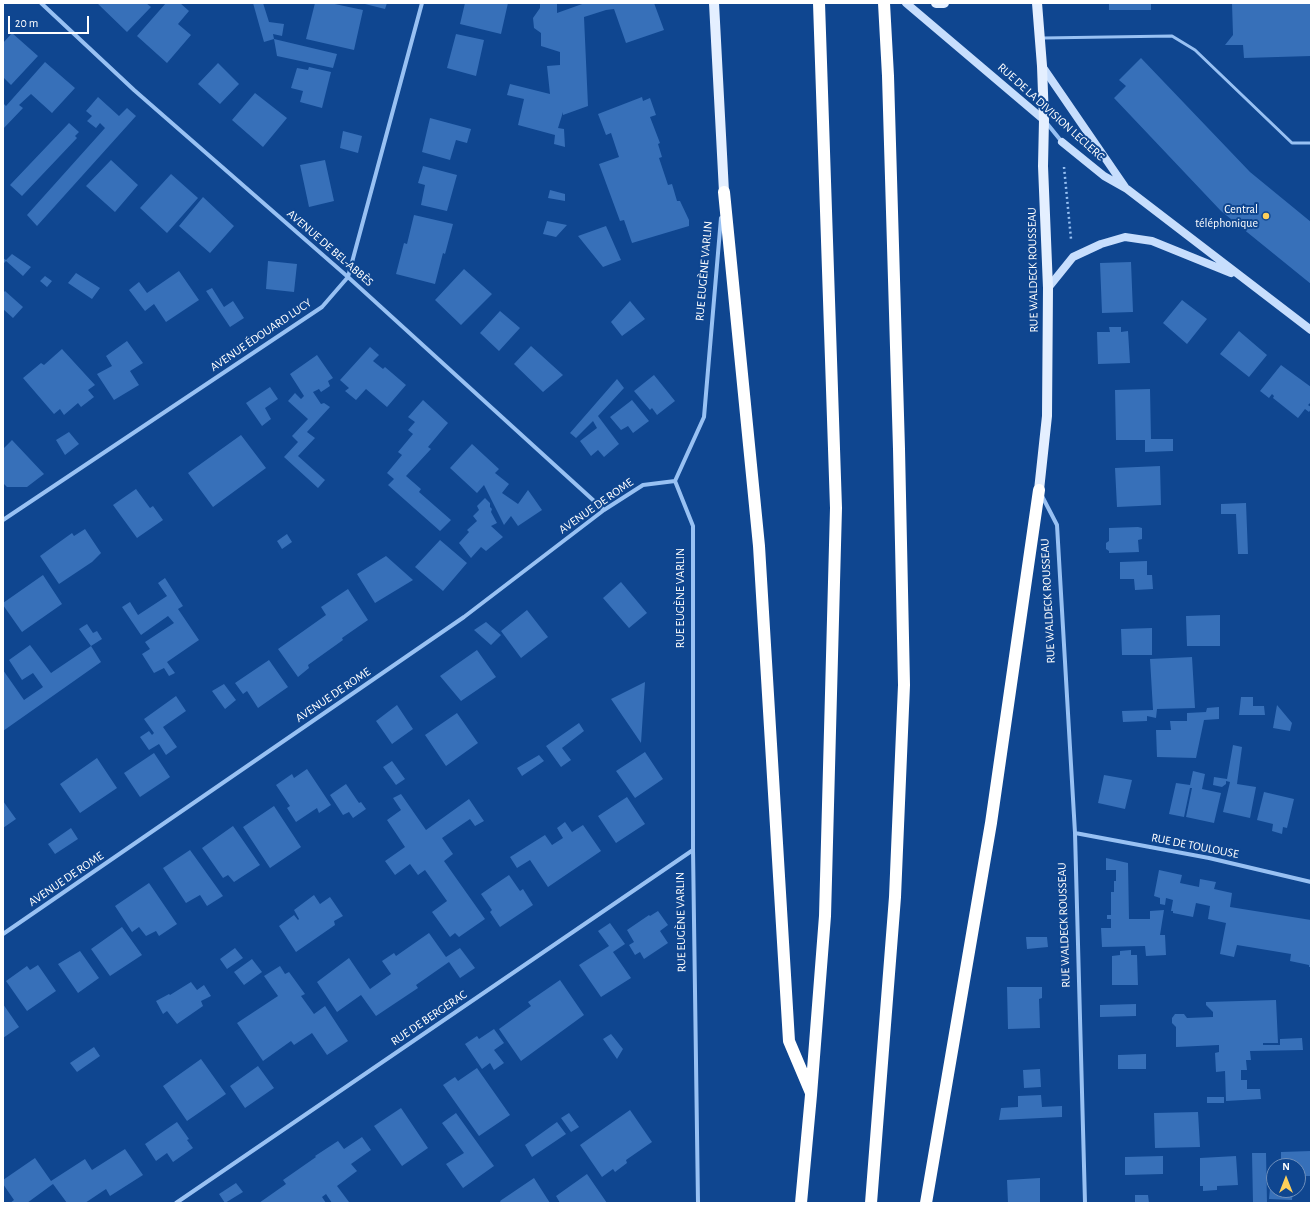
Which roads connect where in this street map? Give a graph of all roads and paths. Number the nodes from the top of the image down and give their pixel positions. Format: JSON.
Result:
{"nodes":[{"id":1,"x":41,"y":3,"type":"edge"},
{"id":2,"x":422,"y":3,"type":"edge"},
{"id":3,"x":714,"y":3,"type":"edge"},
{"id":4,"x":819,"y":3,"type":"edge"},
{"id":5,"x":884,"y":3,"type":"edge"},
{"id":6,"x":906,"y":3,"type":"edge"},
{"id":7,"x":936,"y":3,"type":"edge"},
{"id":8,"x":944,"y":3,"type":"edge"},
{"id":9,"x":1037,"y":3,"type":"edge"},
{"id":10,"x":1040,"y":38,"type":"junction"},
{"id":11,"x":1042,"y":66,"type":"junction"},
{"id":12,"x":1044,"y":120,"type":"junction"},
{"id":13,"x":1062,"y":142,"type":"joint"},
{"id":14,"x":1311,"y":143,"type":"edge"},
{"id":15,"x":1064,"y":160,"type":"dead end"},
{"id":16,"x":1127,"y":189,"type":"junction"},
{"id":17,"x":724,"y":192,"type":"junction"},
{"id":18,"x":1071,"y":240,"type":"dead end"},
{"id":19,"x":348,"y":277,"type":"junction"},
{"id":20,"x":1240,"y":277,"type":"junction"},
{"id":21,"x":1048,"y":288,"type":"junction"},
{"id":22,"x":1311,"y":330,"type":"edge"},
{"id":23,"x":675,"y":481,"type":"junction"},
{"id":24,"x":1039,"y":490,"type":"junction"},
{"id":25,"x":604,"y":510,"type":"junction"},
{"id":26,"x":4,"y":518,"type":"edge"},
{"id":27,"x":1074,"y":833,"type":"junction"},
{"id":28,"x":693,"y":850,"type":"junction"},
{"id":29,"x":1311,"y":882,"type":"edge"},
{"id":30,"x":3,"y":934,"type":"edge"},
{"id":31,"x":811,"y":1095,"type":"junction"},
{"id":32,"x":176,"y":1203,"type":"edge"},
{"id":33,"x":698,"y":1203,"type":"edge"},
{"id":34,"x":801,"y":1203,"type":"edge"},
{"id":35,"x":871,"y":1203,"type":"edge"},
{"id":36,"x":926,"y":1203,"type":"edge"},
{"id":37,"x":1085,"y":1203,"type":"edge"}],
"edges":[{"from":1,"to":19,"type":"street","name":"AVENUE DE BEL-ABBÈS"},
{"from":2,"to":19,"type":"street","name":"AVENUE ÉDOUARD LUCY"},
{"from":3,"to":17,"type":"main road","name":"RUE EUGÈNE VARLIN"},
{"from":4,"to":31,"type":"highway"},
{"from":5,"to":35,"type":"highway"},
{"from":6,"to":12,"type":"street","name":"RUE DE LA DIVISION LECLERC"},
{"from":7,"to":8,"type":"main road"},
{"from":9,"to":10,"type":"main road","name":"RUE WALDECK ROUSSEAU"},
{"from":10,"to":11,"type":"main road","name":"RUE WALDECK ROUSSEAU"},
{"from":10,"to":14,"type":"lane"},
{"from":11,"to":12,"type":"main road","name":"RUE WALDECK ROUSSEAU"},
{"from":11,"to":16,"type":"street","name":"RUE DE LA DIVISION LECLERC"},
{"from":12,"to":13,"type":"street","name":"RUE DE LA DIVISION LECLERC"},
{"from":12,"to":21,"type":"main road","name":"RUE WALDECK ROUSSEAU"},
{"from":13,"to":16,"type":"street","name":"RUE DE LA DIVISION LECLERC"},
{"from":15,"to":18,"type":"path"},
{"from":16,"to":20,"type":"street","name":"RUE DE LA DIVISION LECLERC"},
{"from":17,"to":23,"type":"street","name":"RUE EUGÈNE VARLIN"},
{"from":17,"to":31,"type":"highway"},
{"from":19,"to":25,"type":"street","name":"AVENUE DE BEL-ABBÈS"},
{"from":19,"to":26,"type":"street","name":"AVENUE ÉDOUARD LUCY"},
{"from":20,"to":21,"type":"street","name":"RUE DE LA DIVISION LECLERC"},
{"from":20,"to":22,"type":"street","name":"RUE DE LA DIVISION LECLERC"},
{"from":21,"to":24,"type":"main road","name":"RUE WALDECK ROUSSEAU"},
{"from":23,"to":25,"type":"street","name":"AVENUE DE ROME"},
{"from":23,"to":28,"type":"street","name":"RUE EUGÈNE VARLIN"},
{"from":24,"to":27,"type":"street","name":"RUE WALDECK ROUSSEAU"},
{"from":24,"to":36,"type":"highway"},
{"from":25,"to":30,"type":"street","name":"AVENUE DE ROME"},
{"from":27,"to":29,"type":"street","name":"RUE DE TOULOUSE"},
{"from":27,"to":37,"type":"street","name":"RUE WALDECK ROUSSEAU"},
{"from":28,"to":32,"type":"street","name":"RUE DE BERGERAC"},
{"from":28,"to":33,"type":"street","name":"RUE EUGÈNE VARLIN"},
{"from":31,"to":34,"type":"highway"}]}
